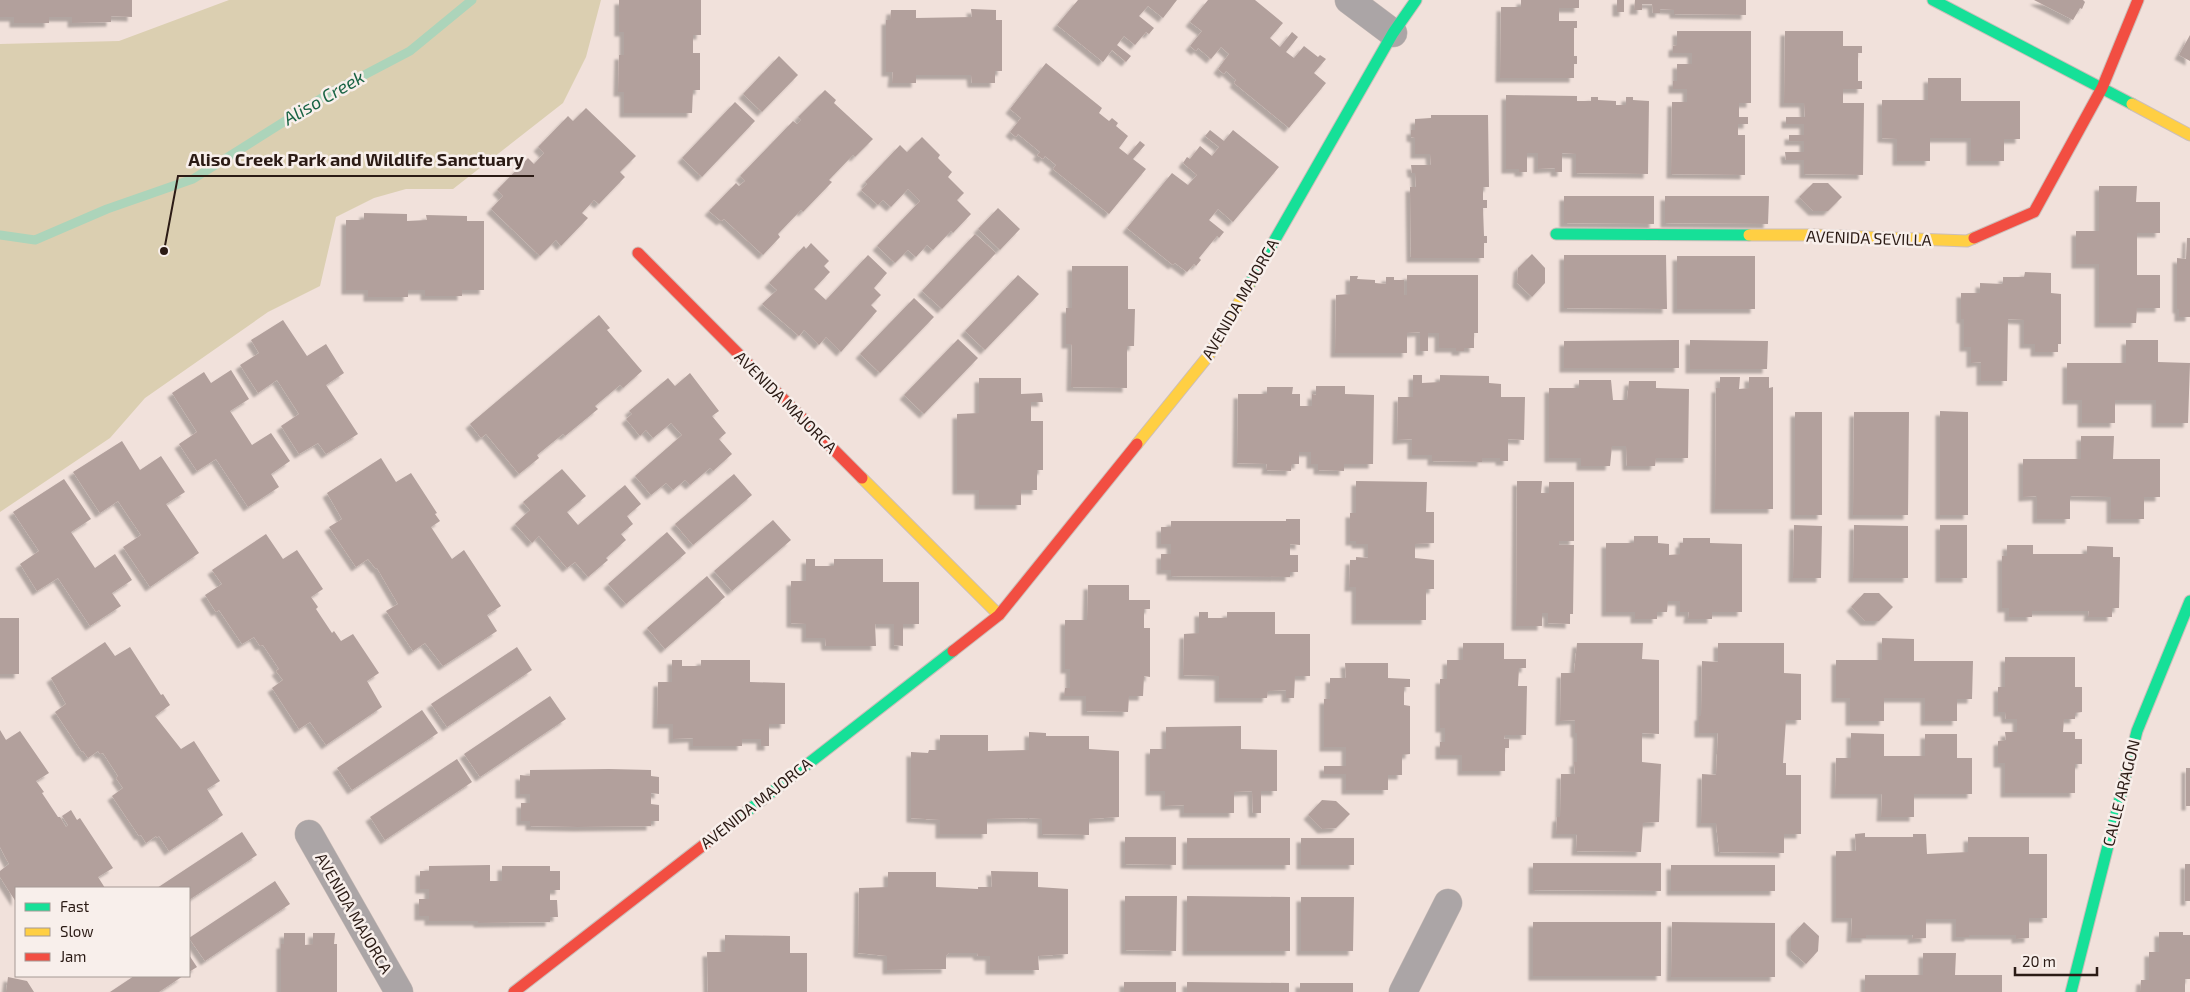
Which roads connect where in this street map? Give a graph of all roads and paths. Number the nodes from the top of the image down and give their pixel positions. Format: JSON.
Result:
{"nodes":[{"id":1,"x":1349,"y":0,"type":"edge"},
{"id":2,"x":1416,"y":0,"type":"edge"},
{"id":3,"x":1933,"y":0,"type":"edge"},
{"id":4,"x":2138,"y":0,"type":"edge"},
{"id":5,"x":1393,"y":33,"type":"junction"},
{"id":6,"x":2102,"y":88,"type":"junction"},
{"id":7,"x":2190,"y":135,"type":"edge"},
{"id":8,"x":1556,"y":234,"type":"dead end"},
{"id":9,"x":638,"y":253,"type":"dead end"},
{"id":10,"x":2190,"y":601,"type":"edge"},
{"id":11,"x":999,"y":615,"type":"junction"},
{"id":12,"x":309,"y":834,"type":"dead end"},
{"id":13,"x":1448,"y":903,"type":"dead end"},
{"id":14,"x":399,"y":992,"type":"edge"},
{"id":15,"x":514,"y":992,"type":"edge"},
{"id":16,"x":1403,"y":992,"type":"edge"},
{"id":17,"x":2071,"y":992,"type":"edge"}],
"edges":[{"from":1,"to":5,"type":"street"},
{"from":2,"to":5,"type":"street","name":"AVENIDA MAJORCA"},
{"from":3,"to":6,"type":"street"},
{"from":4,"to":6,"type":"street","name":"AVENIDA SEVILLA"},
{"from":5,"to":11,"type":"street","name":"AVENIDA MAJORCA"},
{"from":6,"to":7,"type":"street"},
{"from":6,"to":8,"type":"street","name":"AVENIDA SEVILLA"},
{"from":9,"to":11,"type":"street","name":"AVENIDA MAJORCA"},
{"from":10,"to":17,"type":"street","name":"CALLE ARAGON"},
{"from":11,"to":15,"type":"street","name":"AVENIDA MAJORCA"},
{"from":12,"to":14,"type":"street","name":"AVENIDA MAJORCA"},
{"from":13,"to":16,"type":"street"}]}
